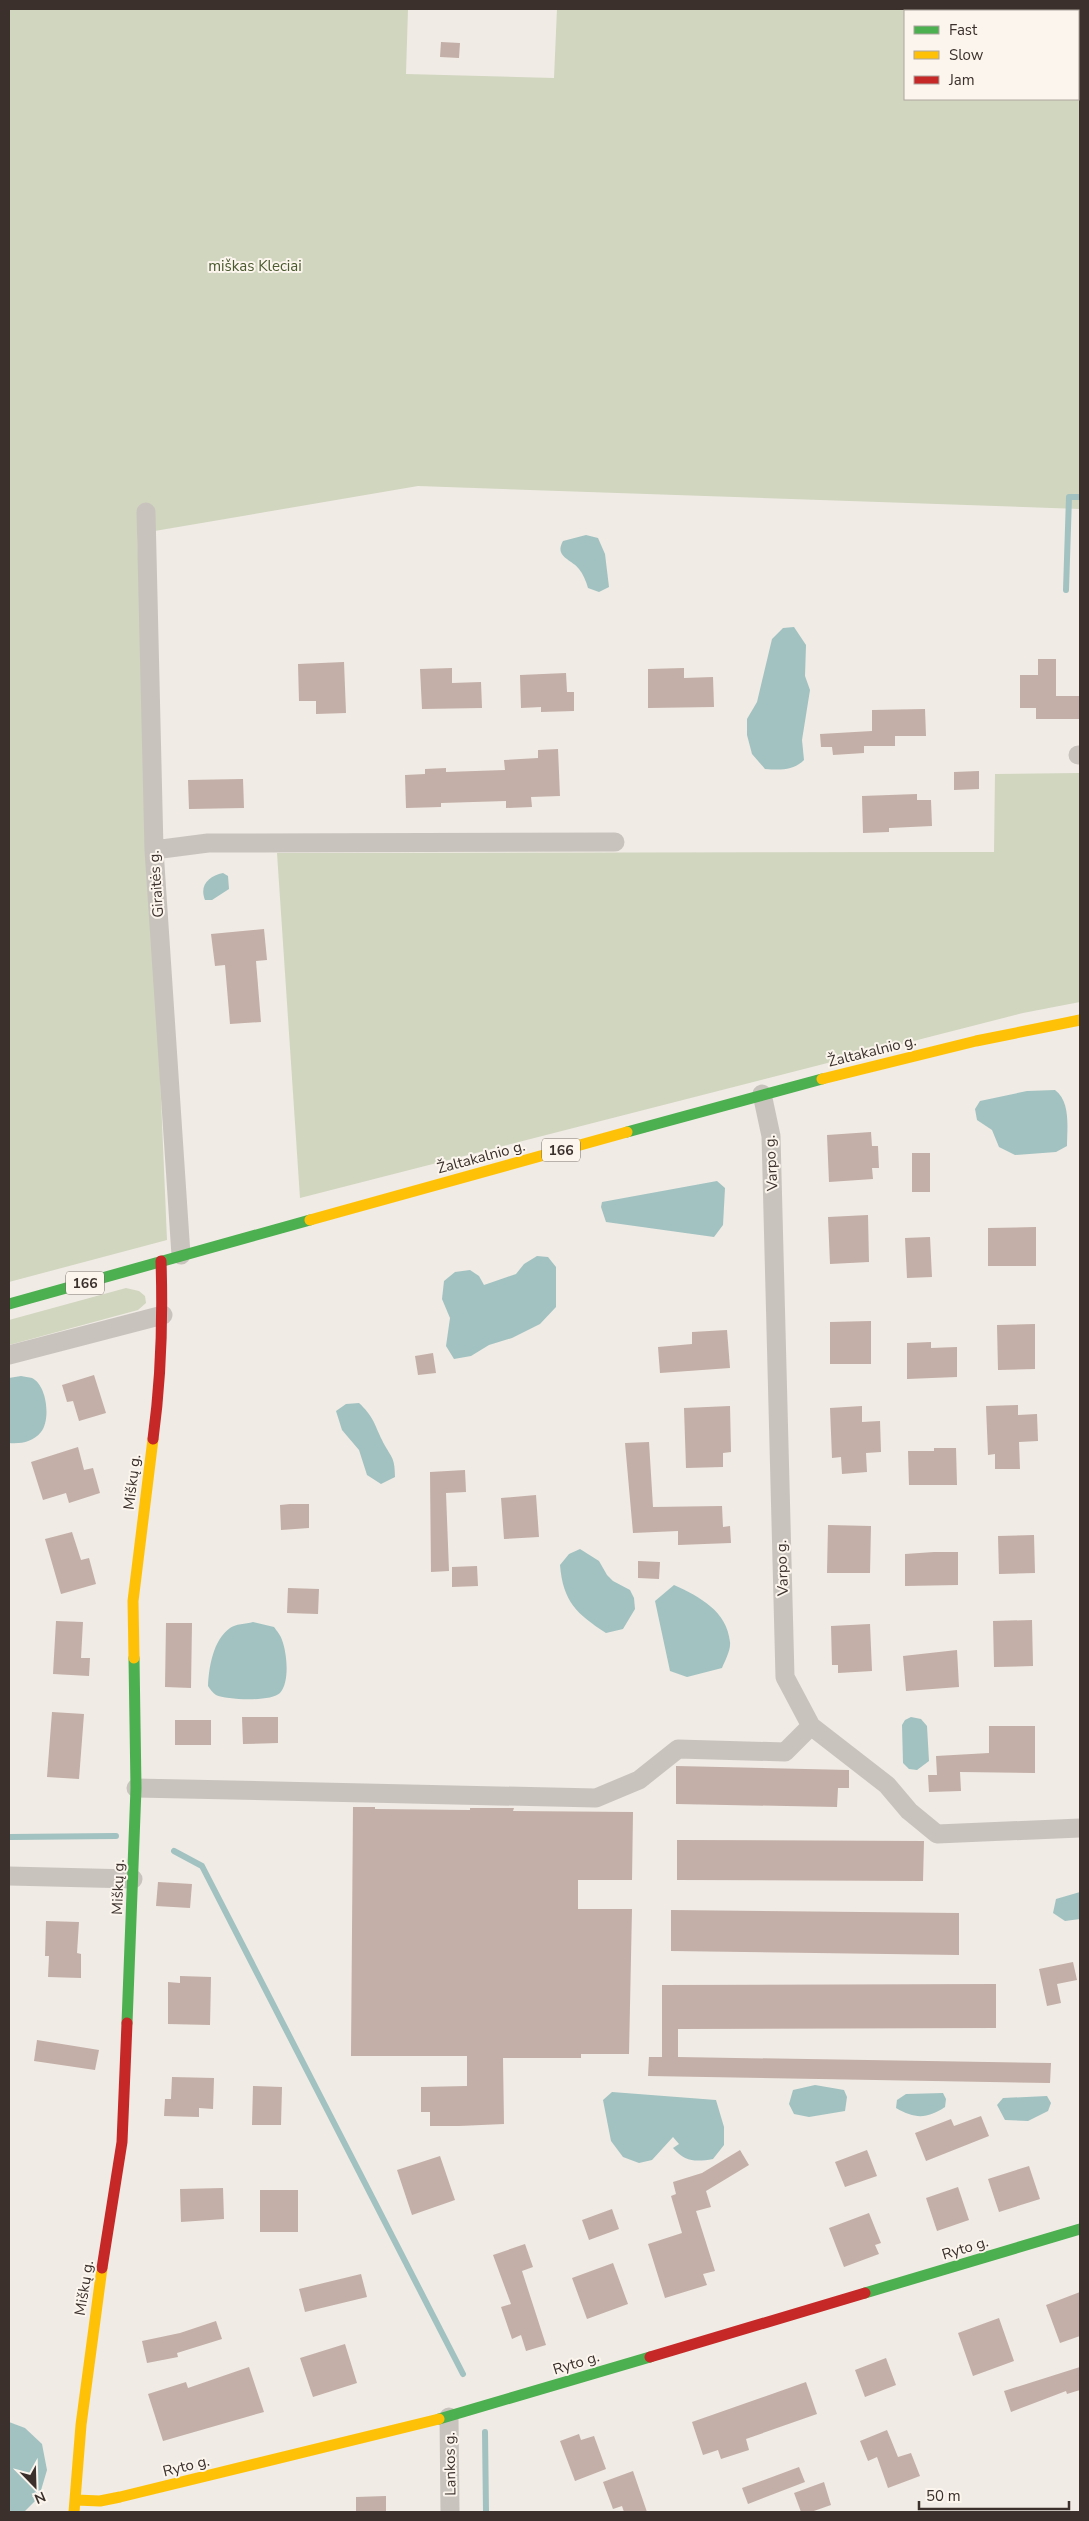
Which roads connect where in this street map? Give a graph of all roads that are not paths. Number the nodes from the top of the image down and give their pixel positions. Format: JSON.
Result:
{"nodes":[{"id":1,"x":146,"y":512,"type":"dead end"},
{"id":2,"x":615,"y":842,"type":"dead end"},
{"id":3,"x":154,"y":850,"type":"junction"},
{"id":4,"x":1080,"y":1020,"type":"edge"},
{"id":5,"x":762,"y":1094,"type":"junction"},
{"id":6,"x":181,"y":1255,"type":"junction"},
{"id":7,"x":161,"y":1261,"type":"junction"},
{"id":8,"x":9,"y":1304,"type":"edge"},
{"id":9,"x":163,"y":1315,"type":"junction"},
{"id":10,"x":9,"y":1355,"type":"edge"},
{"id":11,"x":811,"y":1726,"type":"junction"},
{"id":12,"x":136,"y":1788,"type":"junction"},
{"id":13,"x":1080,"y":1828,"type":"edge"},
{"id":14,"x":9,"y":1876,"type":"edge"},
{"id":15,"x":133,"y":1879,"type":"junction"},
{"id":16,"x":1080,"y":2229,"type":"edge"},
{"id":17,"x":449,"y":2417,"type":"junction"},
{"id":18,"x":76,"y":2500,"type":"junction"},
{"id":19,"x":74,"y":2512,"type":"edge"},
{"id":20,"x":450,"y":2512,"type":"edge"}],
"edges":[{"from":1,"to":3,"type":"street","name":"Giraitės g."},
{"from":2,"to":3,"type":"street"},
{"from":3,"to":6,"type":"street","name":"Giraitės g."},
{"from":4,"to":5,"type":"street","name":"Žaltakalnio g.","number":"166"},
{"from":5,"to":6,"type":"street","name":"Žaltakalnio g.","number":"166"},
{"from":5,"to":11,"type":"street","name":"Varpo g."},
{"from":6,"to":7,"type":"street","name":"Žaltakalnio g.","number":"166"},
{"from":7,"to":8,"type":"street","name":"Žaltakalnio g.","number":"166"},
{"from":7,"to":9,"type":"street","name":"Miškų g."},
{"from":9,"to":10,"type":"street"},
{"from":9,"to":12,"type":"street","name":"Miškų g."},
{"from":11,"to":12,"type":"street"},
{"from":11,"to":13,"type":"street","name":"Varpo g."},
{"from":12,"to":15,"type":"street","name":"Miškų g."},
{"from":14,"to":15,"type":"street"},
{"from":15,"to":18,"type":"street","name":"Miškų g."},
{"from":16,"to":17,"type":"street","name":"Ryto g."},
{"from":17,"to":18,"type":"street","name":"Ryto g."},
{"from":17,"to":20,"type":"street","name":"Lankos g."},
{"from":18,"to":19,"type":"street","name":"Miškų g."}]}
